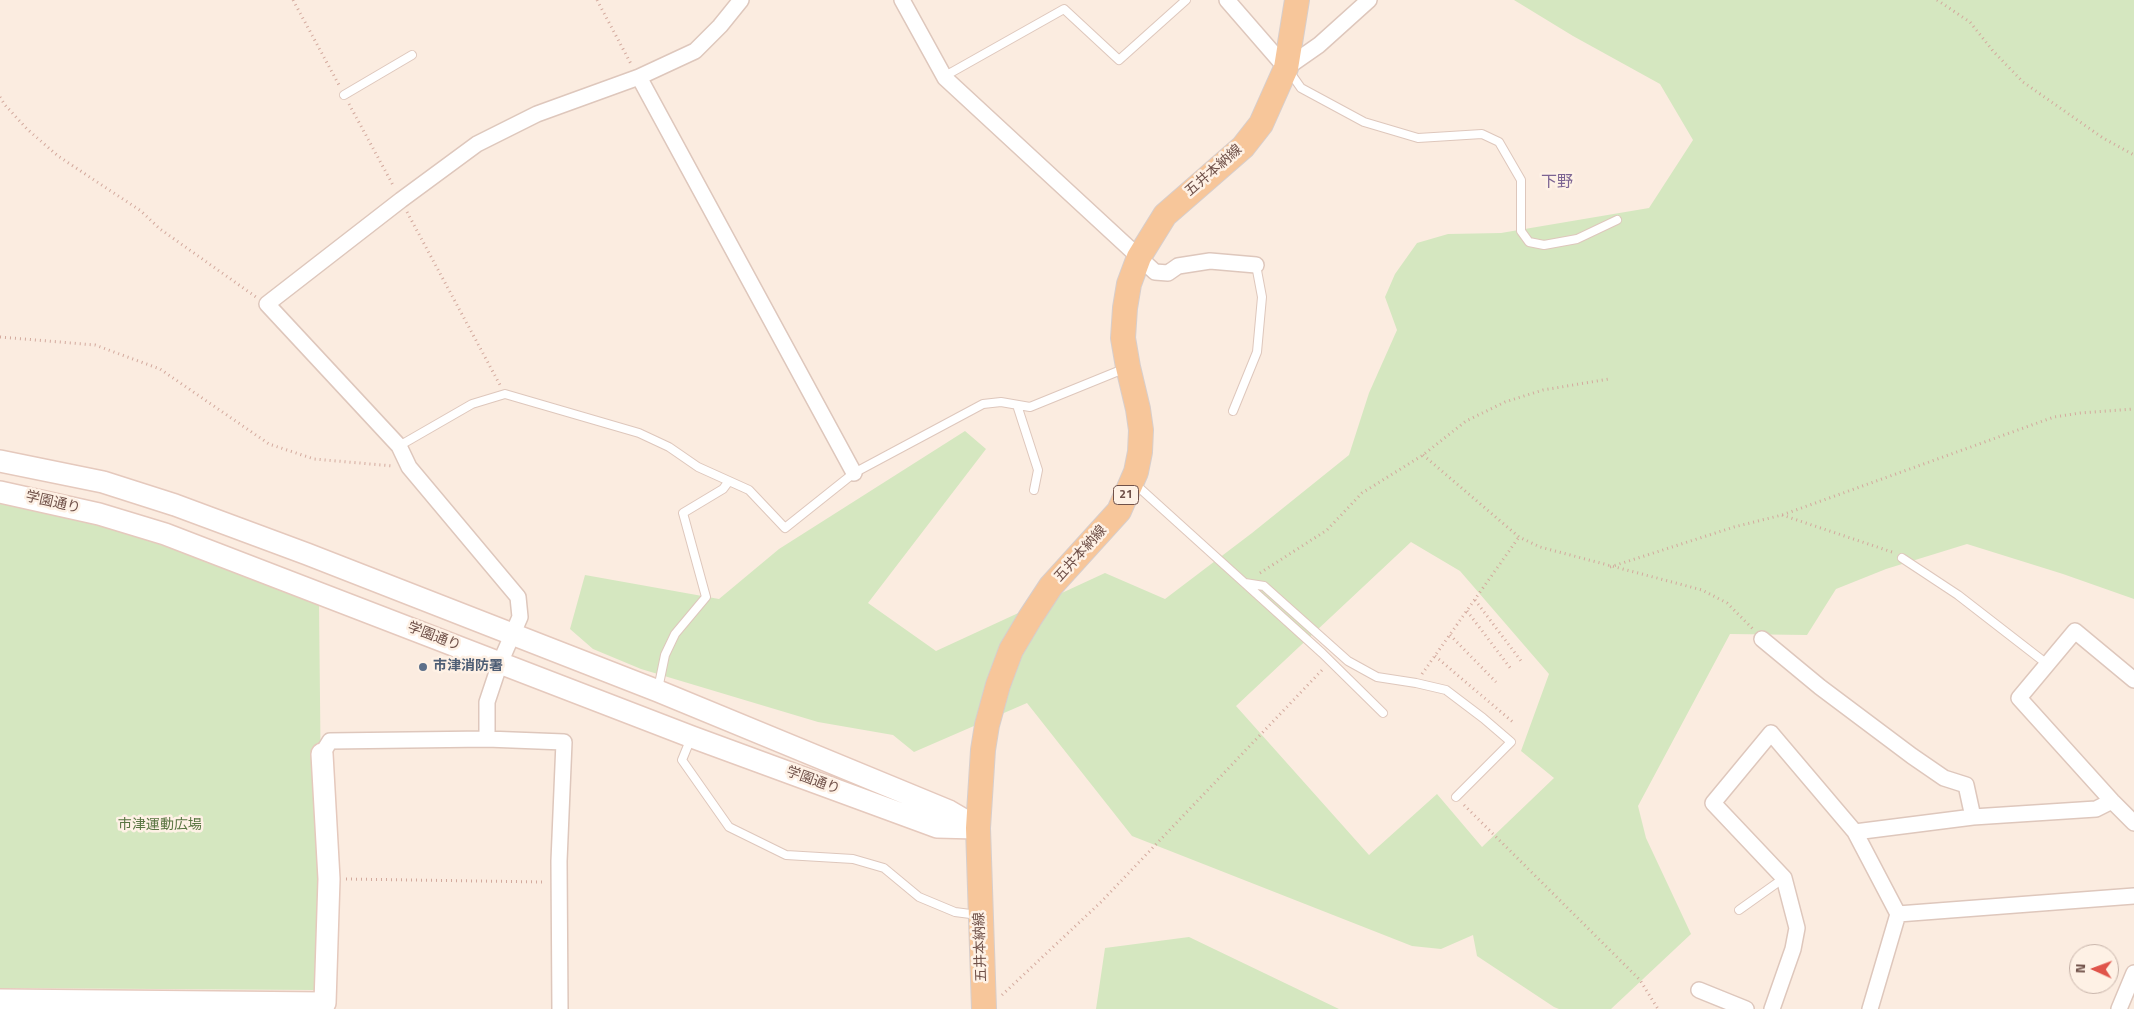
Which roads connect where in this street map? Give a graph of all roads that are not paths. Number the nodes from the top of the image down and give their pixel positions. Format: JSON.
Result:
{"nodes":[{"id":1,"x":741,"y":0,"type":"edge"},
{"id":2,"x":902,"y":0,"type":"edge"},
{"id":3,"x":1186,"y":0,"type":"edge"},
{"id":4,"x":1227,"y":0,"type":"edge"},
{"id":5,"x":1298,"y":0,"type":"edge"},
{"id":6,"x":1369,"y":0,"type":"edge"},
{"id":7,"x":412,"y":55,"type":"dead end"},
{"id":8,"x":1286,"y":68,"type":"junction"},
{"id":9,"x":945,"y":76,"type":"junction"},
{"id":10,"x":638,"y":77,"type":"junction"},
{"id":11,"x":344,"y":95,"type":"dead end"},
{"id":12,"x":1617,"y":220,"type":"dead end"},
{"id":13,"x":1138,"y":257,"type":"junction"},
{"id":14,"x":1256,"y":265,"type":"joint"},
{"id":15,"x":1128,"y":367,"type":"junction"},
{"id":16,"x":1017,"y":405,"type":"junction"},
{"id":17,"x":1233,"y":412,"type":"dead end"},
{"id":18,"x":399,"y":446,"type":"junction"},
{"id":19,"x":0,"y":461,"type":"edge"},
{"id":20,"x":854,"y":473,"type":"junction"},
{"id":21,"x":729,"y":481,"type":"junction"},
{"id":22,"x":1133,"y":482,"type":"junction"},
{"id":23,"x":1034,"y":490,"type":"dead end"},
{"id":24,"x":0,"y":492,"type":"edge"},
{"id":25,"x":1902,"y":558,"type":"road end"},
{"id":26,"x":1245,"y":583,"type":"junction"},
{"id":27,"x":388,"y":586,"type":"junction"},
{"id":28,"x":376,"y":615,"type":"junction"},
{"id":29,"x":511,"y":634,"type":"junction"},
{"id":30,"x":1762,"y":639,"type":"road end"},
{"id":31,"x":500,"y":663,"type":"junction"},
{"id":32,"x":2047,"y":664,"type":"junction"},
{"id":33,"x":2134,"y":680,"type":"edge"},
{"id":34,"x":658,"y":691,"type":"junction"},
{"id":35,"x":1383,"y":714,"type":"dead end"},
{"id":36,"x":692,"y":737,"type":"junction"},
{"id":37,"x":487,"y":738,"type":"junction"},
{"id":38,"x":322,"y":754,"type":"joint"},
{"id":39,"x":1456,"y":797,"type":"road end"},
{"id":40,"x":2112,"y":801,"type":"junction"},
{"id":41,"x":1973,"y":817,"type":"junction"},
{"id":42,"x":2134,"y":823,"type":"edge"},
{"id":43,"x":978,"y":828,"type":"junction"},
{"id":44,"x":1855,"y":832,"type":"junction"},
{"id":45,"x":1784,"y":878,"type":"junction"},
{"id":46,"x":2134,"y":896,"type":"edge"},
{"id":47,"x":1739,"y":910,"type":"dead end"},
{"id":48,"x":1898,"y":914,"type":"junction"},
{"id":49,"x":980,"y":916,"type":"junction"},
{"id":50,"x":2134,"y":973,"type":"edge"},
{"id":51,"x":1699,"y":990,"type":"dead end"},
{"id":52,"x":0,"y":1000,"type":"edge"},
{"id":53,"x":993,"y":1002,"type":"edge"},
{"id":54,"x":560,"y":1009,"type":"edge"},
{"id":55,"x":1746,"y":1009,"type":"edge"},
{"id":56,"x":1772,"y":1009,"type":"edge"},
{"id":57,"x":1870,"y":1009,"type":"edge"},
{"id":58,"x":2120,"y":1009,"type":"edge"}],
"edges":[{"from":1,"to":10,"type":"street"},
{"from":2,"to":9,"type":"street"},
{"from":3,"to":9,"type":"lane"},
{"from":4,"to":8,"type":"street"},
{"from":5,"to":8,"type":"main road","name":"五井本納線","number":"21"},
{"from":6,"to":8,"type":"street"},
{"from":7,"to":11,"type":"lane"},
{"from":8,"to":12,"type":"lane"},
{"from":8,"to":13,"type":"main road","name":"五井本納線","number":"21"},
{"from":9,"to":13,"type":"street"},
{"from":10,"to":18,"type":"street"},
{"from":10,"to":20,"type":"street"},
{"from":13,"to":14,"type":"street"},
{"from":13,"to":15,"type":"main road","name":"五井本納線","number":"21"},
{"from":14,"to":17,"type":"lane"},
{"from":15,"to":16,"type":"lane"},
{"from":15,"to":22,"type":"main road","name":"五井本納線","number":"21"},
{"from":16,"to":20,"type":"lane"},
{"from":16,"to":23,"type":"lane"},
{"from":18,"to":21,"type":"lane"},
{"from":18,"to":29,"type":"street"},
{"from":19,"to":27,"type":"street"},
{"from":20,"to":21,"type":"lane"},
{"from":21,"to":34,"type":"lane"},
{"from":22,"to":26,"type":"lane"},
{"from":22,"to":43,"type":"main road","name":"五井本納線","number":"21"},
{"from":24,"to":28,"type":"street","name":"学園通り"},
{"from":25,"to":32,"type":"lane"},
{"from":26,"to":35,"type":"lane"},
{"from":26,"to":39,"type":"lane"},
{"from":27,"to":28,"type":"street"},
{"from":27,"to":29,"type":"street"},
{"from":28,"to":31,"type":"street","name":"学園通り"},
{"from":29,"to":31,"type":"street"},
{"from":29,"to":34,"type":"street"},
{"from":30,"to":41,"type":"street"},
{"from":31,"to":36,"type":"street","name":"学園通り"},
{"from":31,"to":37,"type":"street"},
{"from":32,"to":33,"type":"street"},
{"from":32,"to":40,"type":"street"},
{"from":34,"to":43,"type":"street"},
{"from":36,"to":43,"type":"street","name":"学園通り"},
{"from":36,"to":49,"type":"lane"},
{"from":37,"to":38,"type":"street"},
{"from":37,"to":54,"type":"street"},
{"from":38,"to":52,"type":"street"},
{"from":40,"to":41,"type":"street"},
{"from":40,"to":42,"type":"street"},
{"from":41,"to":44,"type":"street"},
{"from":43,"to":49,"type":"main road","name":"五井本納線","number":"21"},
{"from":44,"to":45,"type":"street"},
{"from":44,"to":48,"type":"street"},
{"from":45,"to":47,"type":"lane"},
{"from":45,"to":56,"type":"street"},
{"from":46,"to":48,"type":"street"},
{"from":48,"to":57,"type":"street"},
{"from":49,"to":53,"type":"main road","name":"五井本納線","number":"21"},
{"from":50,"to":58,"type":"street"},
{"from":51,"to":55,"type":"street"}]}
